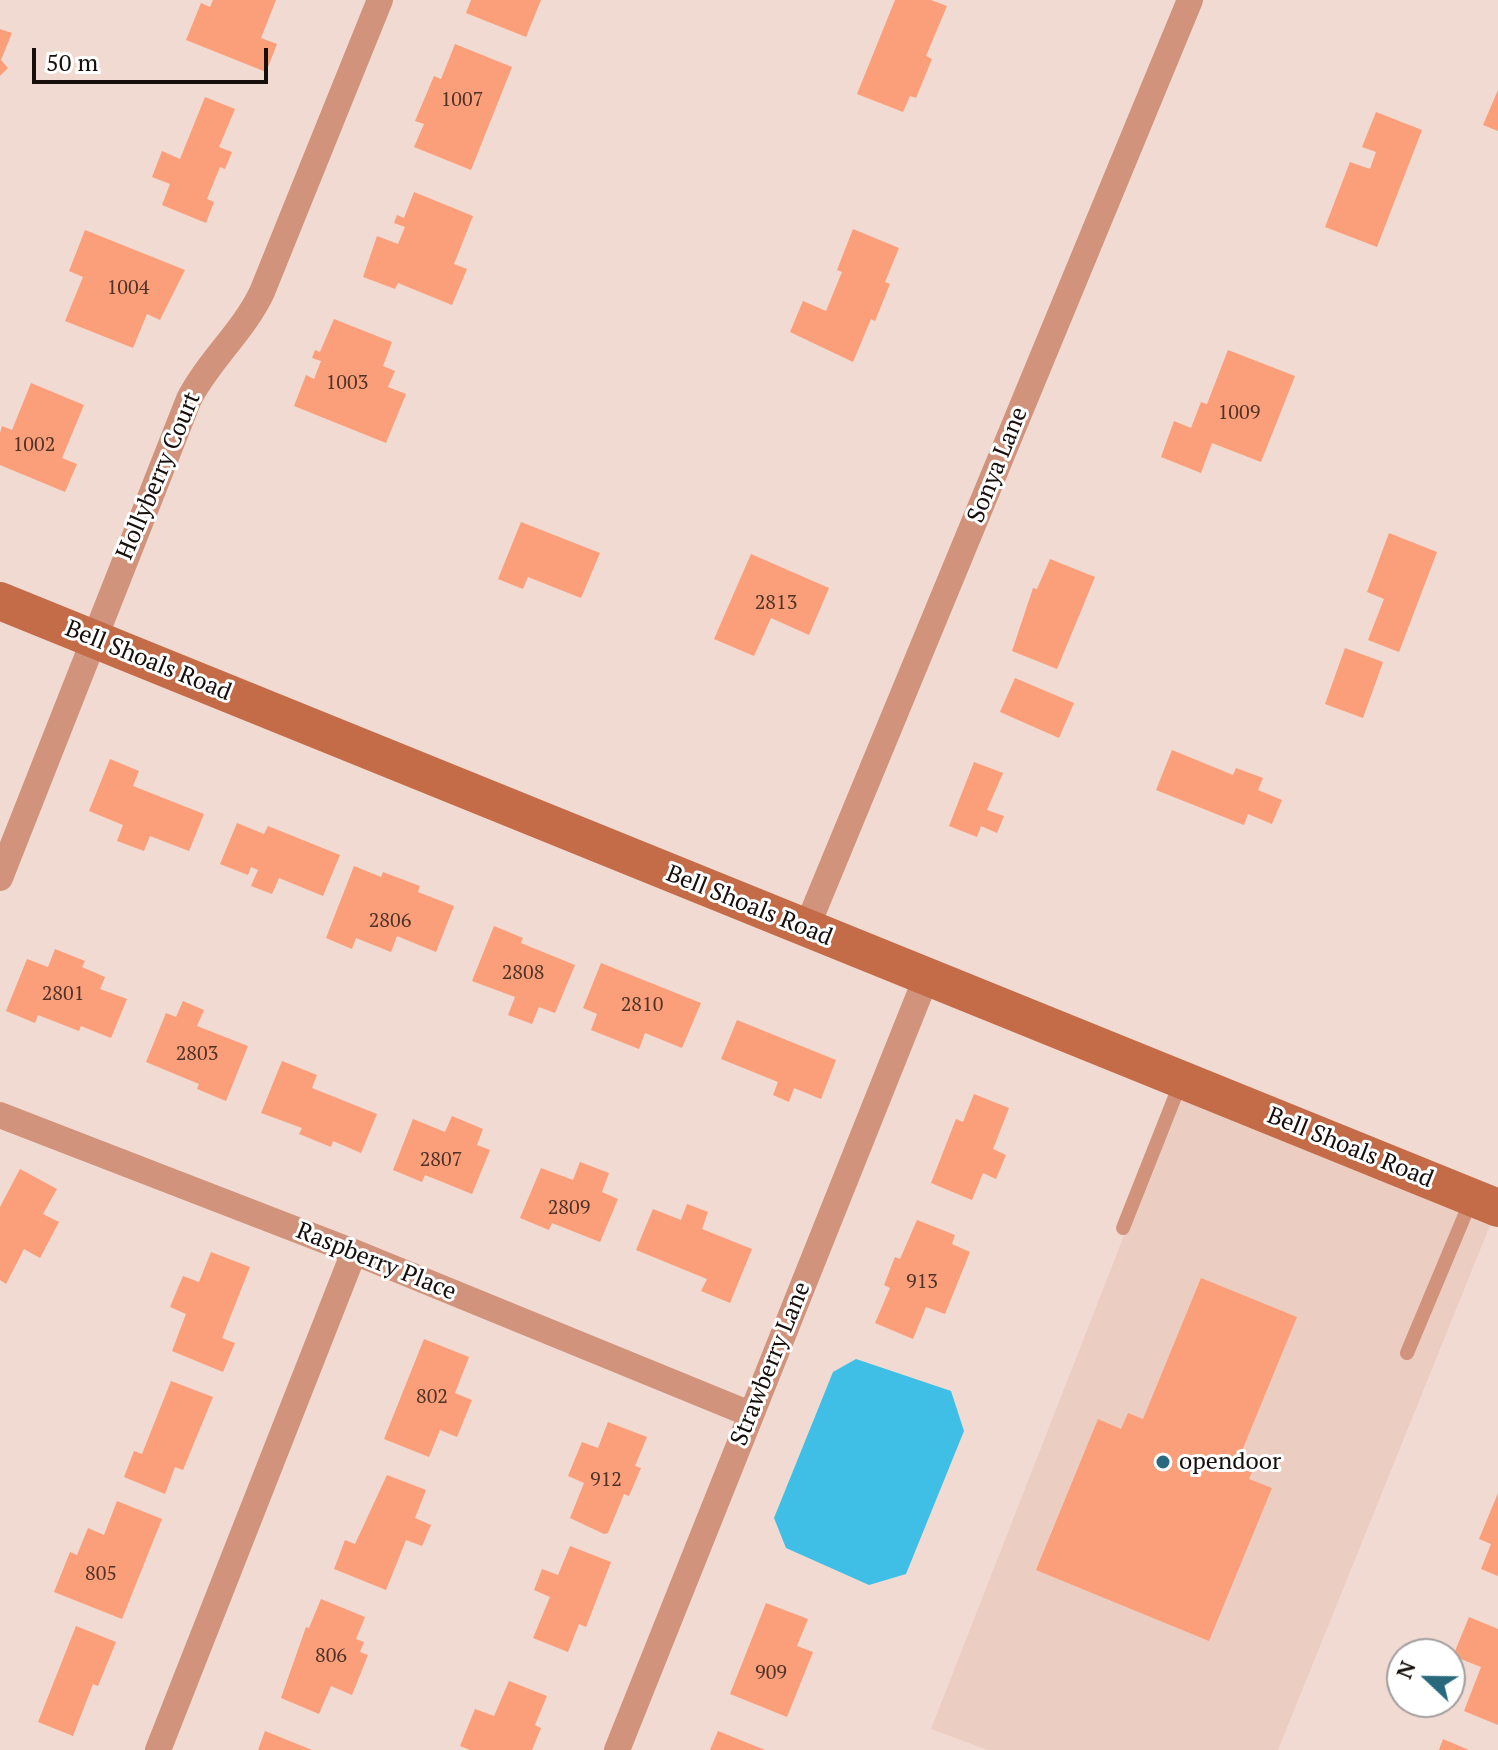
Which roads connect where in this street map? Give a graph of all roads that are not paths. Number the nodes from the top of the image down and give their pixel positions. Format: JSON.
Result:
{"nodes":[{"id":1,"x":380,"y":0,"type":"edge"},
{"id":2,"x":1190,"y":0,"type":"edge"},
{"id":3,"x":0,"y":601,"type":"edge"},
{"id":4,"x":91,"y":639,"type":"junction"},
{"id":5,"x":0,"y":878,"type":"edge"},
{"id":6,"x":806,"y":929,"type":"junction"},
{"id":7,"x":926,"y":978,"type":"junction"},
{"id":8,"x":1182,"y":1079,"type":"junction"},
{"id":9,"x":0,"y":1115,"type":"edge"},
{"id":10,"x":1485,"y":1203,"type":"edge"},
{"id":11,"x":1123,"y":1228,"type":"dead end"},
{"id":12,"x":354,"y":1252,"type":"junction"},
{"id":13,"x":1407,"y":1353,"type":"dead end"},
{"id":14,"x":750,"y":1414,"type":"junction"},
{"id":15,"x":158,"y":1750,"type":"edge"},
{"id":16,"x":617,"y":1750,"type":"edge"}],
"edges":[{"from":1,"to":4,"type":"street","name":"Hollyberry Court"},
{"from":2,"to":6,"type":"street","name":"Sonya Lane"},
{"from":3,"to":4,"type":"main road","name":"Bell Shoals Road"},
{"from":4,"to":5,"type":"street","name":"Hollyberry Court"},
{"from":4,"to":6,"type":"main road","name":"Bell Shoals Road"},
{"from":6,"to":7,"type":"main road","name":"Bell Shoals Road"},
{"from":7,"to":8,"type":"main road","name":"Bell Shoals Road"},
{"from":7,"to":14,"type":"street","name":"Strawberry Lane"},
{"from":8,"to":10,"type":"main road","name":"Bell Shoals Road"},
{"from":8,"to":11,"type":"lane"},
{"from":9,"to":12,"type":"street","name":"Raspberry Place"},
{"from":10,"to":13,"type":"lane"},
{"from":12,"to":14,"type":"street","name":"Raspberry Place"},
{"from":12,"to":15,"type":"street"},
{"from":14,"to":16,"type":"street","name":"Strawberry Lane"}]}
